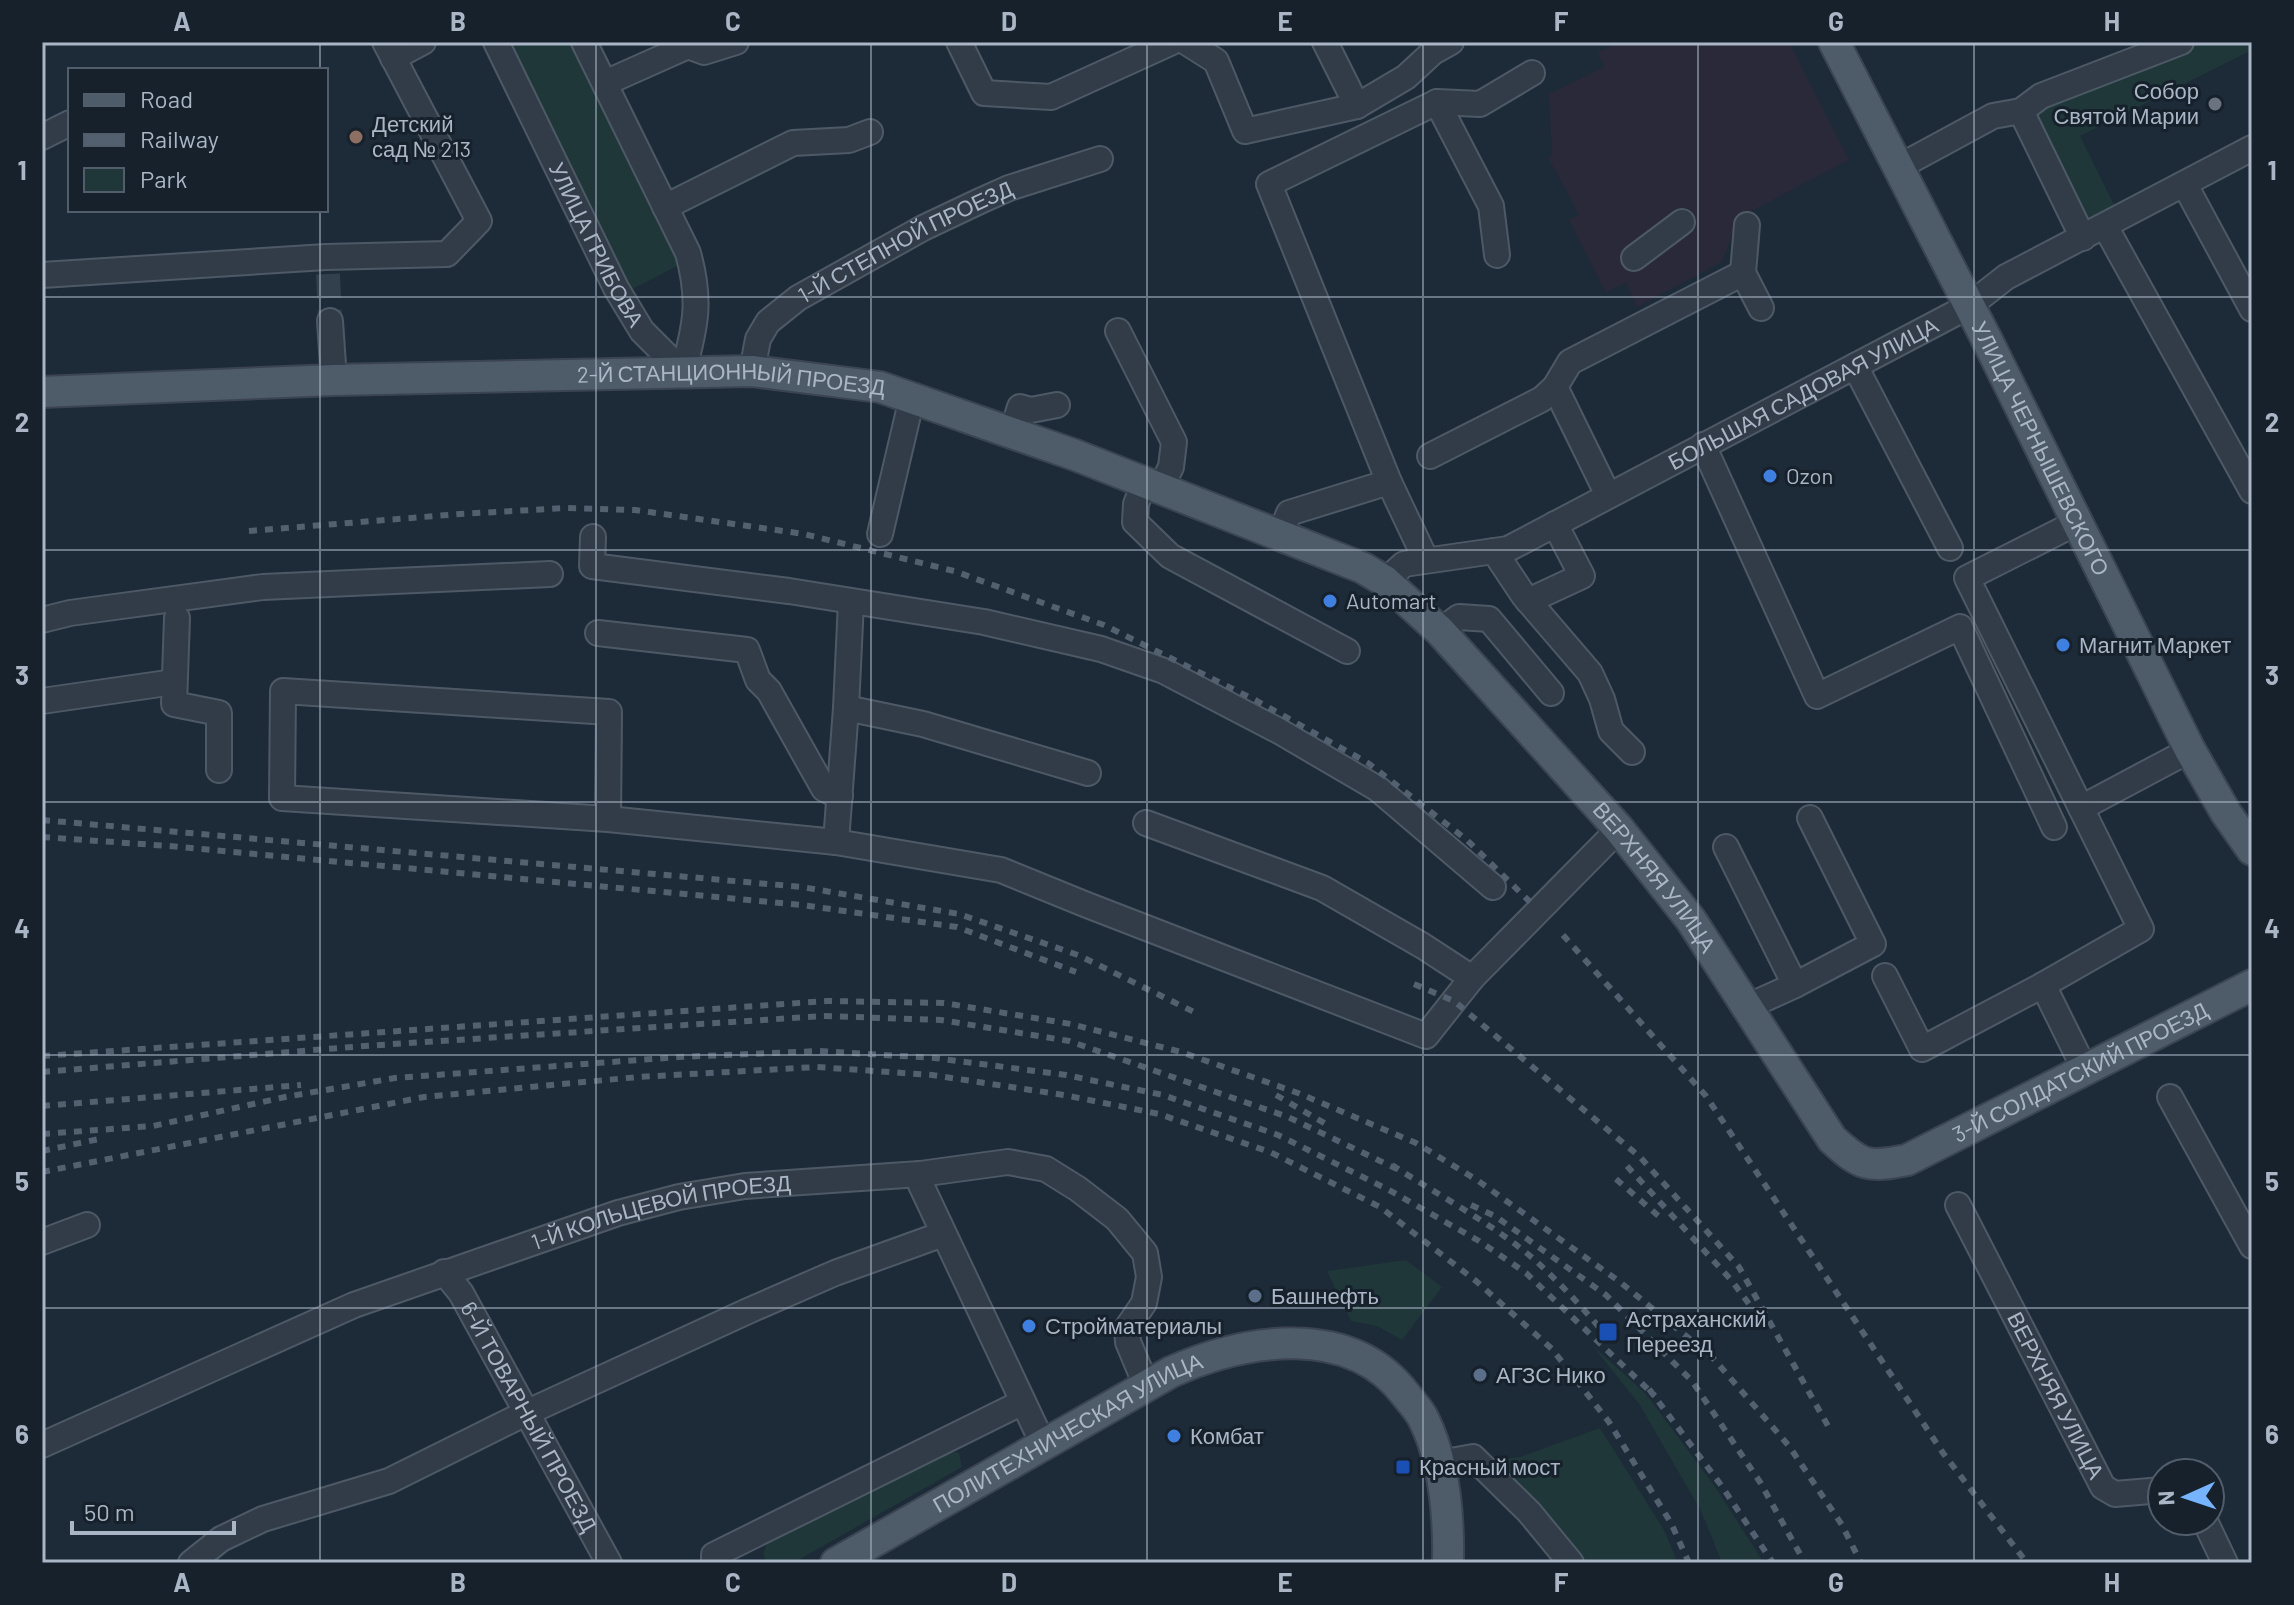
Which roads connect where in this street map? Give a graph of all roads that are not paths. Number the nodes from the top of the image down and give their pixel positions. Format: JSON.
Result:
{"nodes":[{"id":1,"x":423,"y":42,"type":"edge"},
{"id":2,"x":496,"y":42,"type":"edge"},
{"id":3,"x":584,"y":42,"type":"edge"},
{"id":4,"x":736,"y":42,"type":"edge"},
{"id":5,"x":959,"y":42,"type":"edge"},
{"id":6,"x":1172,"y":42,"type":"edge"},
{"id":7,"x":1186,"y":42,"type":"edge"},
{"id":8,"x":1325,"y":42,"type":"edge"},
{"id":9,"x":1451,"y":42,"type":"edge"},
{"id":10,"x":1834,"y":42,"type":"edge"},
{"id":11,"x":2181,"y":42,"type":"edge"},
{"id":12,"x":389,"y":50,"type":"edge"},
{"id":13,"x":1532,"y":73,"type":"dead end"},
{"id":14,"x":605,"y":83,"type":"junction"},
{"id":15,"x":1437,"y":102,"type":"junction"},
{"id":16,"x":1357,"y":106,"type":"junction"},
{"id":17,"x":2021,"y":111,"type":"junction"},
{"id":18,"x":68,"y":124,"type":"edge"},
{"id":19,"x":870,"y":132,"type":"dead end"},
{"id":20,"x":42,"y":137,"type":"edge"},
{"id":21,"x":2252,"y":148,"type":"edge"},
{"id":22,"x":1100,"y":159,"type":"dead end"},
{"id":23,"x":1897,"y":168,"type":"junction"},
{"id":24,"x":2185,"y":185,"type":"junction"},
{"id":25,"x":665,"y":207,"type":"junction"},
{"id":26,"x":1682,"y":222,"type":"dead end"},
{"id":27,"x":1747,"y":225,"type":"dead end"},
{"id":28,"x":2105,"y":226,"type":"junction"},
{"id":29,"x":2083,"y":238,"type":"junction"},
{"id":30,"x":1497,"y":255,"type":"dead end"},
{"id":31,"x":1634,"y":258,"type":"dead end"},
{"id":32,"x":1743,"y":273,"type":"junction"},
{"id":33,"x":42,"y":275,"type":"edge"},
{"id":34,"x":1969,"y":306,"type":"junction"},
{"id":35,"x":1761,"y":308,"type":"dead end"},
{"id":36,"x":2252,"y":309,"type":"edge"},
{"id":37,"x":330,"y":321,"type":"tunnel mouth"},
{"id":38,"x":1118,"y":331,"type":"dead end"},
{"id":39,"x":1855,"y":366,"type":"junction"},
{"id":40,"x":752,"y":371,"type":"junction"},
{"id":41,"x":683,"y":372,"type":"junction"},
{"id":42,"x":334,"y":380,"type":"junction"},
{"id":43,"x":1555,"y":387,"type":"junction"},
{"id":44,"x":42,"y":392,"type":"edge"},
{"id":45,"x":912,"y":398,"type":"junction"},
{"id":46,"x":1057,"y":405,"type":"dead end"},
{"id":47,"x":1012,"y":432,"type":"junction"},
{"id":48,"x":1703,"y":445,"type":"junction"},
{"id":49,"x":1430,"y":456,"type":"dead end"},
{"id":50,"x":1389,"y":482,"type":"junction"},
{"id":51,"x":1153,"y":484,"type":"junction"},
{"id":52,"x":2252,"y":491,"type":"edge"},
{"id":53,"x":1608,"y":495,"type":"junction"},
{"id":54,"x":2076,"y":523,"type":"junction"},
{"id":55,"x":1555,"y":524,"type":"junction"},
{"id":56,"x":880,"y":534,"type":"dead end"},
{"id":57,"x":1280,"y":535,"type":"junction"},
{"id":58,"x":593,"y":537,"type":"dead end"},
{"id":59,"x":1950,"y":548,"type":"dead end"},
{"id":60,"x":1494,"y":551,"type":"junction"},
{"id":61,"x":1426,"y":560,"type":"junction"},
{"id":62,"x":550,"y":574,"type":"dead end"},
{"id":63,"x":1385,"y":581,"type":"junction"},
{"id":64,"x":1528,"y":601,"type":"junction"},
{"id":65,"x":851,"y":602,"type":"junction"},
{"id":66,"x":177,"y":618,"type":"dead end"},
{"id":67,"x":42,"y":620,"type":"edge"},
{"id":68,"x":1440,"y":631,"type":"junction"},
{"id":69,"x":598,"y":633,"type":"dead end"},
{"id":70,"x":1347,"y":651,"type":"dead end"},
{"id":71,"x":174,"y":682,"type":"junction"},
{"id":72,"x":1551,"y":693,"type":"dead end"},
{"id":73,"x":42,"y":701,"type":"edge"},
{"id":74,"x":846,"y":708,"type":"junction"},
{"id":75,"x":2190,"y":750,"type":"junction"},
{"id":76,"x":1632,"y":752,"type":"dead end"},
{"id":77,"x":219,"y":770,"type":"dead end"},
{"id":78,"x":1088,"y":773,"type":"dead end"},
{"id":79,"x":840,"y":796,"type":"junction"},
{"id":80,"x":2081,"y":808,"type":"junction"},
{"id":81,"x":1810,"y":818,"type":"dead end"},
{"id":82,"x":608,"y":819,"type":"junction"},
{"id":83,"x":1146,"y":823,"type":"dead end"},
{"id":84,"x":2054,"y":827,"type":"dead end"},
{"id":85,"x":1619,"y":829,"type":"junction"},
{"id":86,"x":836,"y":842,"type":"junction"},
{"id":87,"x":1726,"y":847,"type":"dead end"},
{"id":88,"x":2252,"y":850,"type":"edge"},
{"id":89,"x":1493,"y":887,"type":"dead end"},
{"id":90,"x":1885,"y":976,"type":"dead end"},
{"id":91,"x":1472,"y":978,"type":"junction"},
{"id":92,"x":1795,"y":985,"type":"junction"},
{"id":93,"x":2043,"y":985,"type":"junction"},
{"id":94,"x":2252,"y":985,"type":"edge"},
{"id":95,"x":1747,"y":1007,"type":"junction"},
{"id":96,"x":2084,"y":1068,"type":"junction"},
{"id":97,"x":2170,"y":1097,"type":"dead end"},
{"id":98,"x":1907,"y":1160,"type":"joint"},
{"id":99,"x":920,"y":1174,"type":"junction"},
{"id":100,"x":1958,"y":1205,"type":"dead end"},
{"id":101,"x":87,"y":1225,"type":"dead end"},
{"id":102,"x":943,"y":1234,"type":"junction"},
{"id":103,"x":42,"y":1242,"type":"edge"},
{"id":104,"x":2252,"y":1246,"type":"edge"},
{"id":105,"x":444,"y":1272,"type":"junction"},
{"id":106,"x":1146,"y":1385,"type":"junction"},
{"id":107,"x":1023,"y":1402,"type":"junction"},
{"id":108,"x":526,"y":1413,"type":"junction"},
{"id":109,"x":1043,"y":1444,"type":"junction"},
{"id":110,"x":42,"y":1445,"type":"edge"},
{"id":111,"x":1440,"y":1463,"type":"junction"},
{"id":112,"x":2146,"y":1491,"type":"edge"},
{"id":113,"x":2213,"y":1537,"type":"edge"},
{"id":114,"x":191,"y":1563,"type":"edge"},
{"id":115,"x":609,"y":1563,"type":"edge"},
{"id":116,"x":714,"y":1563,"type":"edge"},
{"id":117,"x":836,"y":1563,"type":"edge"},
{"id":118,"x":1448,"y":1563,"type":"edge"},
{"id":119,"x":1571,"y":1563,"type":"edge"},
{"id":120,"x":2225,"y":1563,"type":"edge"}],
"edges":[{"from":1,"to":12,"type":"street"},
{"from":2,"to":41,"type":"street","name":"УЛИЦА ГРИБОВА"},
{"from":3,"to":14,"type":"street"},
{"from":4,"to":14,"type":"street"},
{"from":5,"to":6,"type":"street"},
{"from":7,"to":16,"type":"street"},
{"from":8,"to":16,"type":"street"},
{"from":9,"to":16,"type":"street"},
{"from":10,"to":23,"type":"main road","name":"УЛИЦА ЧЕРНЫШЕВСКОГО"},
{"from":11,"to":17,"type":"street"},
{"from":12,"to":33,"type":"street"},
{"from":13,"to":15,"type":"street"},
{"from":14,"to":25,"type":"street"},
{"from":15,"to":30,"type":"street"},
{"from":15,"to":50,"type":"street"},
{"from":17,"to":23,"type":"street"},
{"from":17,"to":29,"type":"street"},
{"from":18,"to":20,"type":"street"},
{"from":19,"to":25,"type":"street"},
{"from":21,"to":24,"type":"street","name":"БОЛЬШАЯ САДОВАЯ УЛИЦА"},
{"from":22,"to":40,"type":"street","name":"1-Й СТЕПНОЙ ПРОЕЗД"},
{"from":23,"to":34,"type":"main road","name":"УЛИЦА ЧЕРНЫШЕВСКОГО"},
{"from":24,"to":28,"type":"street","name":"БОЛЬШАЯ САДОВАЯ УЛИЦА"},
{"from":24,"to":36,"type":"street"},
{"from":25,"to":41,"type":"street"},
{"from":26,"to":31,"type":"street"},
{"from":27,"to":32,"type":"street"},
{"from":28,"to":29,"type":"street","name":"БОЛЬШАЯ САДОВАЯ УЛИЦА"},
{"from":28,"to":52,"type":"street"},
{"from":29,"to":34,"type":"street","name":"БОЛЬШАЯ САДОВАЯ УЛИЦА"},
{"from":32,"to":35,"type":"street"},
{"from":32,"to":43,"type":"street"},
{"from":34,"to":39,"type":"street","name":"БОЛЬШАЯ САДОВАЯ УЛИЦА"},
{"from":34,"to":54,"type":"main road","name":"УЛИЦА ЧЕРНЫШЕВСКОГО"},
{"from":37,"to":42,"type":"street"},
{"from":38,"to":51,"type":"street"},
{"from":39,"to":48,"type":"street","name":"БОЛЬШАЯ САДОВАЯ УЛИЦА"},
{"from":39,"to":59,"type":"street"},
{"from":40,"to":41,"type":"main road","name":"2-Й СТАНЦИОННЫЙ ПРОЕЗД"},
{"from":40,"to":45,"type":"main road","name":"2-Й СТАНЦИОННЫЙ ПРОЕЗД"},
{"from":41,"to":42,"type":"main road","name":"2-Й СТАНЦИОННЫЙ ПРОЕЗД"},
{"from":42,"to":44,"type":"main road","name":"2-Й СТАНЦИОННЫЙ ПРОЕЗД"},
{"from":43,"to":49,"type":"street"},
{"from":43,"to":53,"type":"street"},
{"from":45,"to":47,"type":"main road","name":"2-Й СТАНЦИОННЫЙ ПРОЕЗД"},
{"from":45,"to":56,"type":"street"},
{"from":46,"to":47,"type":"street"},
{"from":47,"to":51,"type":"main road","name":"2-Й СТАНЦИОННЫЙ ПРОЕЗД"},
{"from":48,"to":53,"type":"street","name":"БОЛЬШАЯ САДОВАЯ УЛИЦА"},
{"from":48,"to":84,"type":"street"},
{"from":50,"to":57,"type":"street"},
{"from":50,"to":61,"type":"street"},
{"from":51,"to":57,"type":"main road","name":"2-Й СТАНЦИОННЫЙ ПРОЕЗД"},
{"from":51,"to":70,"type":"street"},
{"from":53,"to":55,"type":"street","name":"БОЛЬШАЯ САДОВАЯ УЛИЦА"},
{"from":54,"to":75,"type":"main road","name":"УЛИЦА ЧЕРНЫШЕВСКОГО"},
{"from":54,"to":80,"type":"street"},
{"from":55,"to":60,"type":"street","name":"БОЛЬШАЯ САДОВАЯ УЛИЦА"},
{"from":55,"to":64,"type":"street"},
{"from":57,"to":63,"type":"main road","name":"2-Й СТАНЦИОННЫЙ ПРОЕЗД"},
{"from":58,"to":65,"type":"street"},
{"from":60,"to":61,"type":"street","name":"БОЛЬШАЯ САДОВАЯ УЛИЦА"},
{"from":60,"to":64,"type":"street"},
{"from":61,"to":63,"type":"street","name":"БОЛЬШАЯ САДОВАЯ УЛИЦА"},
{"from":62,"to":67,"type":"street"},
{"from":63,"to":68,"type":"main road","name":"ВЕРХНЯЯ УЛИЦА"},
{"from":64,"to":76,"type":"street"},
{"from":65,"to":74,"type":"street"},
{"from":65,"to":89,"type":"street"},
{"from":66,"to":71,"type":"street"},
{"from":68,"to":72,"type":"street"},
{"from":68,"to":85,"type":"main road","name":"ВЕРХНЯЯ УЛИЦА"},
{"from":69,"to":79,"type":"street"},
{"from":71,"to":73,"type":"street"},
{"from":71,"to":77,"type":"street"},
{"from":74,"to":78,"type":"street"},
{"from":74,"to":79,"type":"street"},
{"from":75,"to":80,"type":"street"},
{"from":75,"to":88,"type":"main road","name":"УЛИЦА ЧЕРНЫШЕВСКОГО"},
{"from":79,"to":86,"type":"street"},
{"from":80,"to":93,"type":"street"},
{"from":81,"to":92,"type":"street"},
{"from":82,"to":82,"type":"street"},
{"from":82,"to":86,"type":"street"},
{"from":83,"to":91,"type":"street"},
{"from":85,"to":91,"type":"street"},
{"from":85,"to":95,"type":"main road","name":"ВЕРХНЯЯ УЛИЦА"},
{"from":86,"to":91,"type":"street"},
{"from":87,"to":92,"type":"street"},
{"from":90,"to":93,"type":"street"},
{"from":92,"to":95,"type":"street"},
{"from":93,"to":96,"type":"street"},
{"from":94,"to":96,"type":"main road","name":"3-Й СОЛДАТСКИЙ ПРОЕЗД"},
{"from":95,"to":98,"type":"main road","name":"ВЕРХНЯЯ УЛИЦА"},
{"from":96,"to":98,"type":"main road","name":"3-Й СОЛДАТСКИЙ ПРОЕЗД"},
{"from":97,"to":104,"type":"street"},
{"from":99,"to":102,"type":"street"},
{"from":99,"to":105,"type":"street","name":"1-Й КОЛЬЦЕВОЙ ПРОЕЗД"},
{"from":99,"to":106,"type":"street","name":"1-Й КОЛЬЦЕВОЙ ПРОЕЗД"},
{"from":100,"to":112,"type":"street","name":"ВЕРХНЯЯ УЛИЦА"},
{"from":101,"to":103,"type":"street"},
{"from":102,"to":107,"type":"street"},
{"from":102,"to":108,"type":"street"},
{"from":105,"to":108,"type":"street","name":"6-Й ТОВАРНЫЙ ПРОЕЗД"},
{"from":105,"to":110,"type":"street","name":"1-Й КОЛЬЦЕВОЙ ПРОЕЗД"},
{"from":106,"to":109,"type":"main road","name":"ПОЛИТЕХНИЧЕСКАЯ УЛИЦА"},
{"from":106,"to":111,"type":"main road","name":"ПОЛИТЕХНИЧЕСКАЯ УЛИЦА"},
{"from":107,"to":109,"type":"street"},
{"from":107,"to":116,"type":"street"},
{"from":108,"to":114,"type":"street"},
{"from":108,"to":115,"type":"street","name":"6-Й ТОВАРНЫЙ ПРОЕЗД"},
{"from":109,"to":117,"type":"main road","name":"ПОЛИТЕХНИЧЕСКАЯ УЛИЦА"},
{"from":111,"to":118,"type":"main road","name":"ПОЛИТЕХНИЧЕСКАЯ УЛИЦА"},
{"from":111,"to":119,"type":"street"},
{"from":113,"to":120,"type":"street"}]}
